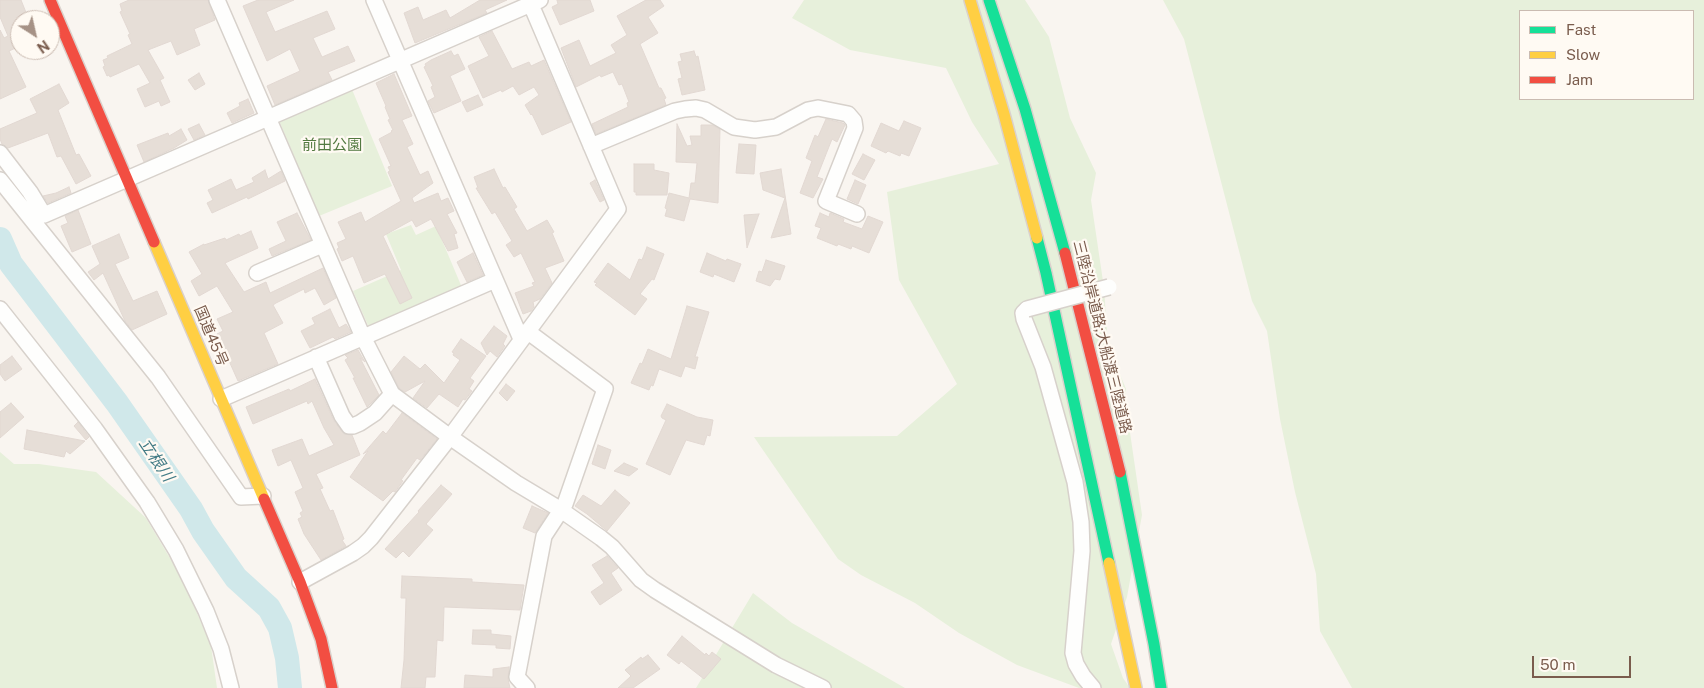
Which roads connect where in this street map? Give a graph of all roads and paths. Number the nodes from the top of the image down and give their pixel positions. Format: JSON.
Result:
{"nodes":[{"id":1,"x":50,"y":0,"type":"edge"},
{"id":2,"x":217,"y":0,"type":"edge"},
{"id":3,"x":374,"y":0,"type":"edge"},
{"id":4,"x":970,"y":0,"type":"edge"},
{"id":5,"x":989,"y":0,"type":"edge"},
{"id":6,"x":533,"y":1,"type":"edge"},
{"id":7,"x":400,"y":60,"type":"junction"},
{"id":8,"x":267,"y":118,"type":"junction"},
{"id":9,"x":591,"y":146,"type":"junction"},
{"id":10,"x":0,"y":153,"type":"edge"},
{"id":11,"x":127,"y":179,"type":"junction"},
{"id":12,"x":0,"y":180,"type":"edge"},
{"id":13,"x":857,"y":214,"type":"dead end"},
{"id":14,"x":322,"y":246,"type":"junction"},
{"id":15,"x":257,"y":273,"type":"dead end"},
{"id":16,"x":495,"y":280,"type":"junction"},
{"id":17,"x":1109,"y":288,"type":"dead end"},
{"id":18,"x":0,"y":310,"type":"edge"},
{"id":19,"x":524,"y":335,"type":"junction"},
{"id":20,"x":362,"y":337,"type":"junction"},
{"id":21,"x":316,"y":357,"type":"junction"},
{"id":22,"x":392,"y":394,"type":"junction"},
{"id":23,"x":221,"y":399,"type":"junction"},
{"id":24,"x":450,"y":437,"type":"junction"},
{"id":25,"x":263,"y":496,"type":"junction"},
{"id":26,"x":561,"y":510,"type":"junction"},
{"id":27,"x":300,"y":582,"type":"junction"},
{"id":28,"x":231,"y":688,"type":"edge"},
{"id":29,"x":332,"y":688,"type":"edge"},
{"id":30,"x":527,"y":688,"type":"edge"},
{"id":31,"x":823,"y":688,"type":"edge"},
{"id":32,"x":1093,"y":688,"type":"edge"},
{"id":33,"x":1136,"y":688,"type":"edge"},
{"id":34,"x":1161,"y":688,"type":"edge"}],
"edges":[{"from":1,"to":11,"type":"highway","name":"国道45号"},
{"from":2,"to":8,"type":"street"},
{"from":3,"to":7,"type":"street"},
{"from":4,"to":33,"type":"highway"},
{"from":5,"to":34,"type":"highway","name":"三陸沿岸道路;大船渡三陸道路"},
{"from":6,"to":7,"type":"street"},
{"from":6,"to":9,"type":"street"},
{"from":7,"to":8,"type":"street"},
{"from":7,"to":16,"type":"street"},
{"from":8,"to":11,"type":"street"},
{"from":8,"to":14,"type":"street"},
{"from":9,"to":13,"type":"street"},
{"from":9,"to":19,"type":"street"},
{"from":10,"to":11,"type":"street"},
{"from":11,"to":23,"type":"highway","name":"国道45号"},
{"from":12,"to":25,"type":"street"},
{"from":14,"to":15,"type":"street"},
{"from":14,"to":20,"type":"street"},
{"from":16,"to":19,"type":"street"},
{"from":16,"to":20,"type":"street"},
{"from":17,"to":32,"type":"street","bridge":true},
{"from":18,"to":28,"type":"street"},
{"from":19,"to":24,"type":"street"},
{"from":19,"to":26,"type":"street"},
{"from":20,"to":21,"type":"street"},
{"from":20,"to":22,"type":"street"},
{"from":21,"to":22,"type":"street"},
{"from":21,"to":23,"type":"street"},
{"from":22,"to":24,"type":"street"},
{"from":23,"to":25,"type":"highway","name":"国道45号"},
{"from":24,"to":26,"type":"street"},
{"from":24,"to":27,"type":"street"},
{"from":25,"to":27,"type":"highway","name":"国道45号"},
{"from":26,"to":30,"type":"street"},
{"from":26,"to":31,"type":"street"},
{"from":27,"to":29,"type":"highway","name":"国道45号"}]}
